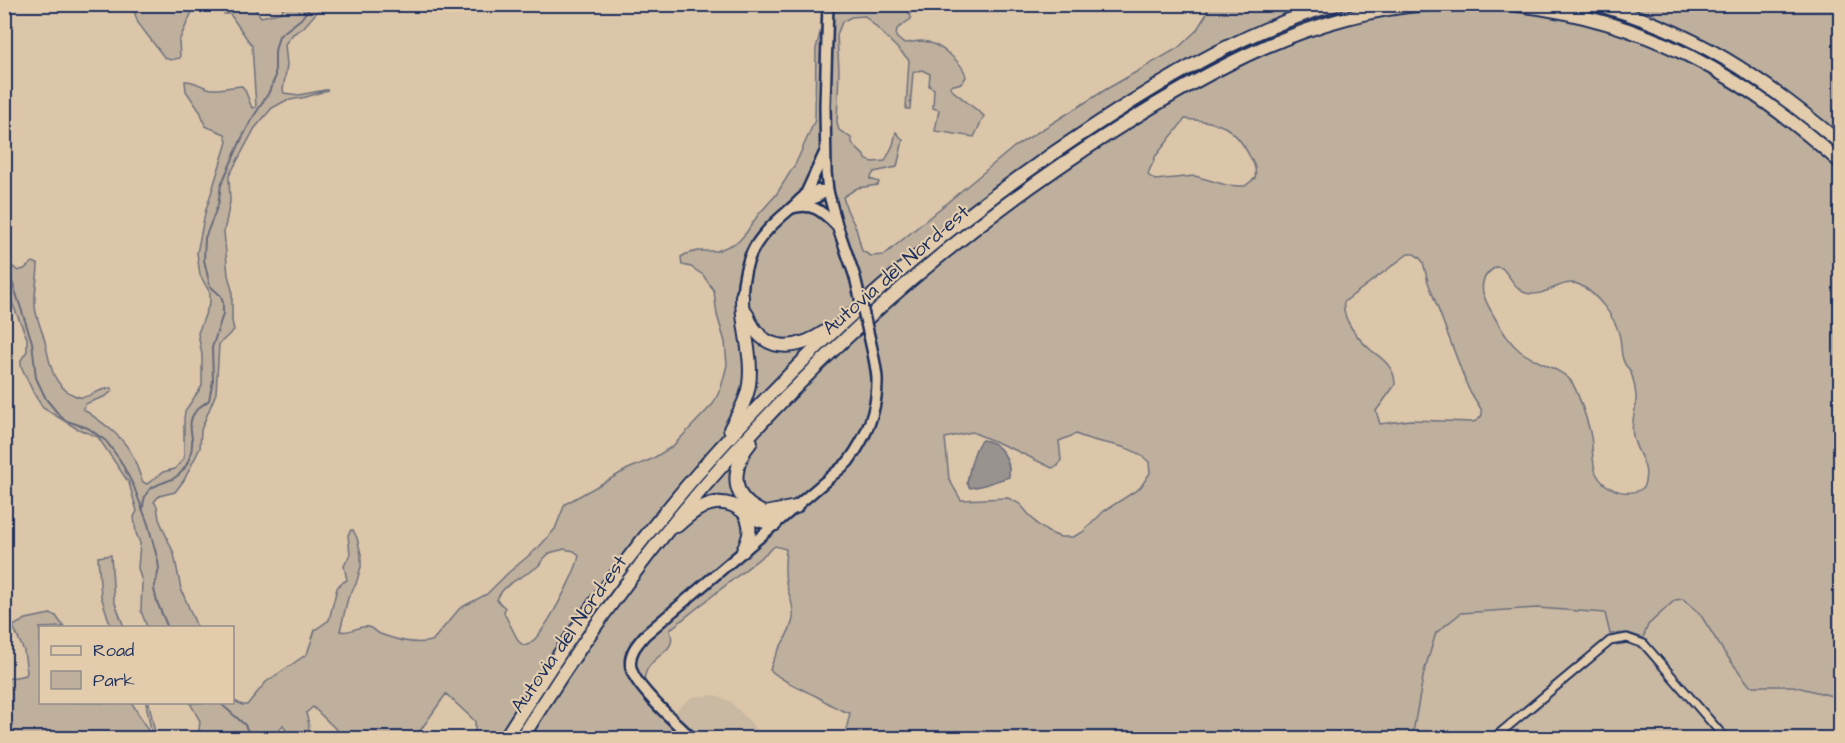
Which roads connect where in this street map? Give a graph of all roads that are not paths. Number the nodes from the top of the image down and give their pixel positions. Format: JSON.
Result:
{"nodes":[{"id":1,"x":828,"y":4,"type":"edge"},
{"id":2,"x":1338,"y":4,"type":"edge"},
{"id":3,"x":1428,"y":4,"type":"edge"},
{"id":4,"x":1509,"y":4,"type":"edge"},
{"id":5,"x":1594,"y":4,"type":"edge"},
{"id":6,"x":1840,"y":142,"type":"edge"},
{"id":7,"x":825,"y":152,"type":"junction"},
{"id":8,"x":1840,"y":162,"type":"edge"},
{"id":9,"x":828,"y":191,"type":"junction"},
{"id":10,"x":805,"y":195,"type":"junction"},
{"id":11,"x":802,"y":205,"type":"junction"},
{"id":12,"x":792,"y":208,"type":"junction"},
{"id":13,"x":837,"y":225,"type":"junction"},
{"id":14,"x":742,"y":296,"type":"junction"},
{"id":15,"x":845,"y":320,"type":"junction"},
{"id":16,"x":770,"y":412,"type":"junction"},
{"id":17,"x":721,"y":447,"type":"junction"},
{"id":18,"x":796,"y":507,"type":"junction"},
{"id":19,"x":766,"y":513,"type":"junction"},
{"id":20,"x":746,"y":514,"type":"junction"},
{"id":21,"x":776,"y":524,"type":"junction"},
{"id":22,"x":663,"y":535,"type":"junction"},
{"id":23,"x":743,"y":551,"type":"junction"},
{"id":24,"x":505,"y":738,"type":"edge"},
{"id":25,"x":522,"y":738,"type":"edge"},
{"id":26,"x":692,"y":738,"type":"edge"},
{"id":27,"x":1494,"y":738,"type":"edge"},
{"id":28,"x":1725,"y":738,"type":"edge"}],
"edges":[{"from":1,"to":7,"type":"street"},
{"from":2,"to":15,"type":"highway","name":"Autovia del Nord-est"},
{"from":3,"to":16,"type":"highway","name":"Autovia del Nord-est"},
{"from":4,"to":8,"type":"highway"},
{"from":5,"to":6,"type":"highway"},
{"from":7,"to":9,"type":"street"},
{"from":7,"to":10,"type":"street"},
{"from":9,"to":10,"type":"street"},
{"from":9,"to":11,"type":"street"},
{"from":9,"to":13,"type":"street"},
{"from":10,"to":12,"type":"street"},
{"from":11,"to":12,"type":"street"},
{"from":11,"to":13,"type":"street"},
{"from":12,"to":14,"type":"street"},
{"from":13,"to":18,"type":"street","bridge":true},
{"from":14,"to":15,"type":"highway"},
{"from":14,"to":17,"type":"highway"},
{"from":15,"to":17,"type":"highway","name":"Autovia del Nord-est"},
{"from":16,"to":19,"type":"highway"},
{"from":16,"to":22,"type":"highway","name":"Autovia del Nord-est"},
{"from":17,"to":24,"type":"highway","name":"Autovia del Nord-est"},
{"from":18,"to":19,"type":"highway"},
{"from":18,"to":21,"type":"street"},
{"from":19,"to":21,"type":"highway"},
{"from":20,"to":21,"type":"highway"},
{"from":20,"to":22,"type":"highway"},
{"from":20,"to":23,"type":"highway"},
{"from":21,"to":23,"type":"street"},
{"from":22,"to":25,"type":"highway","name":"Autovia del Nord-est"},
{"from":23,"to":26,"type":"street"},
{"from":27,"to":28,"type":"street"}]}
